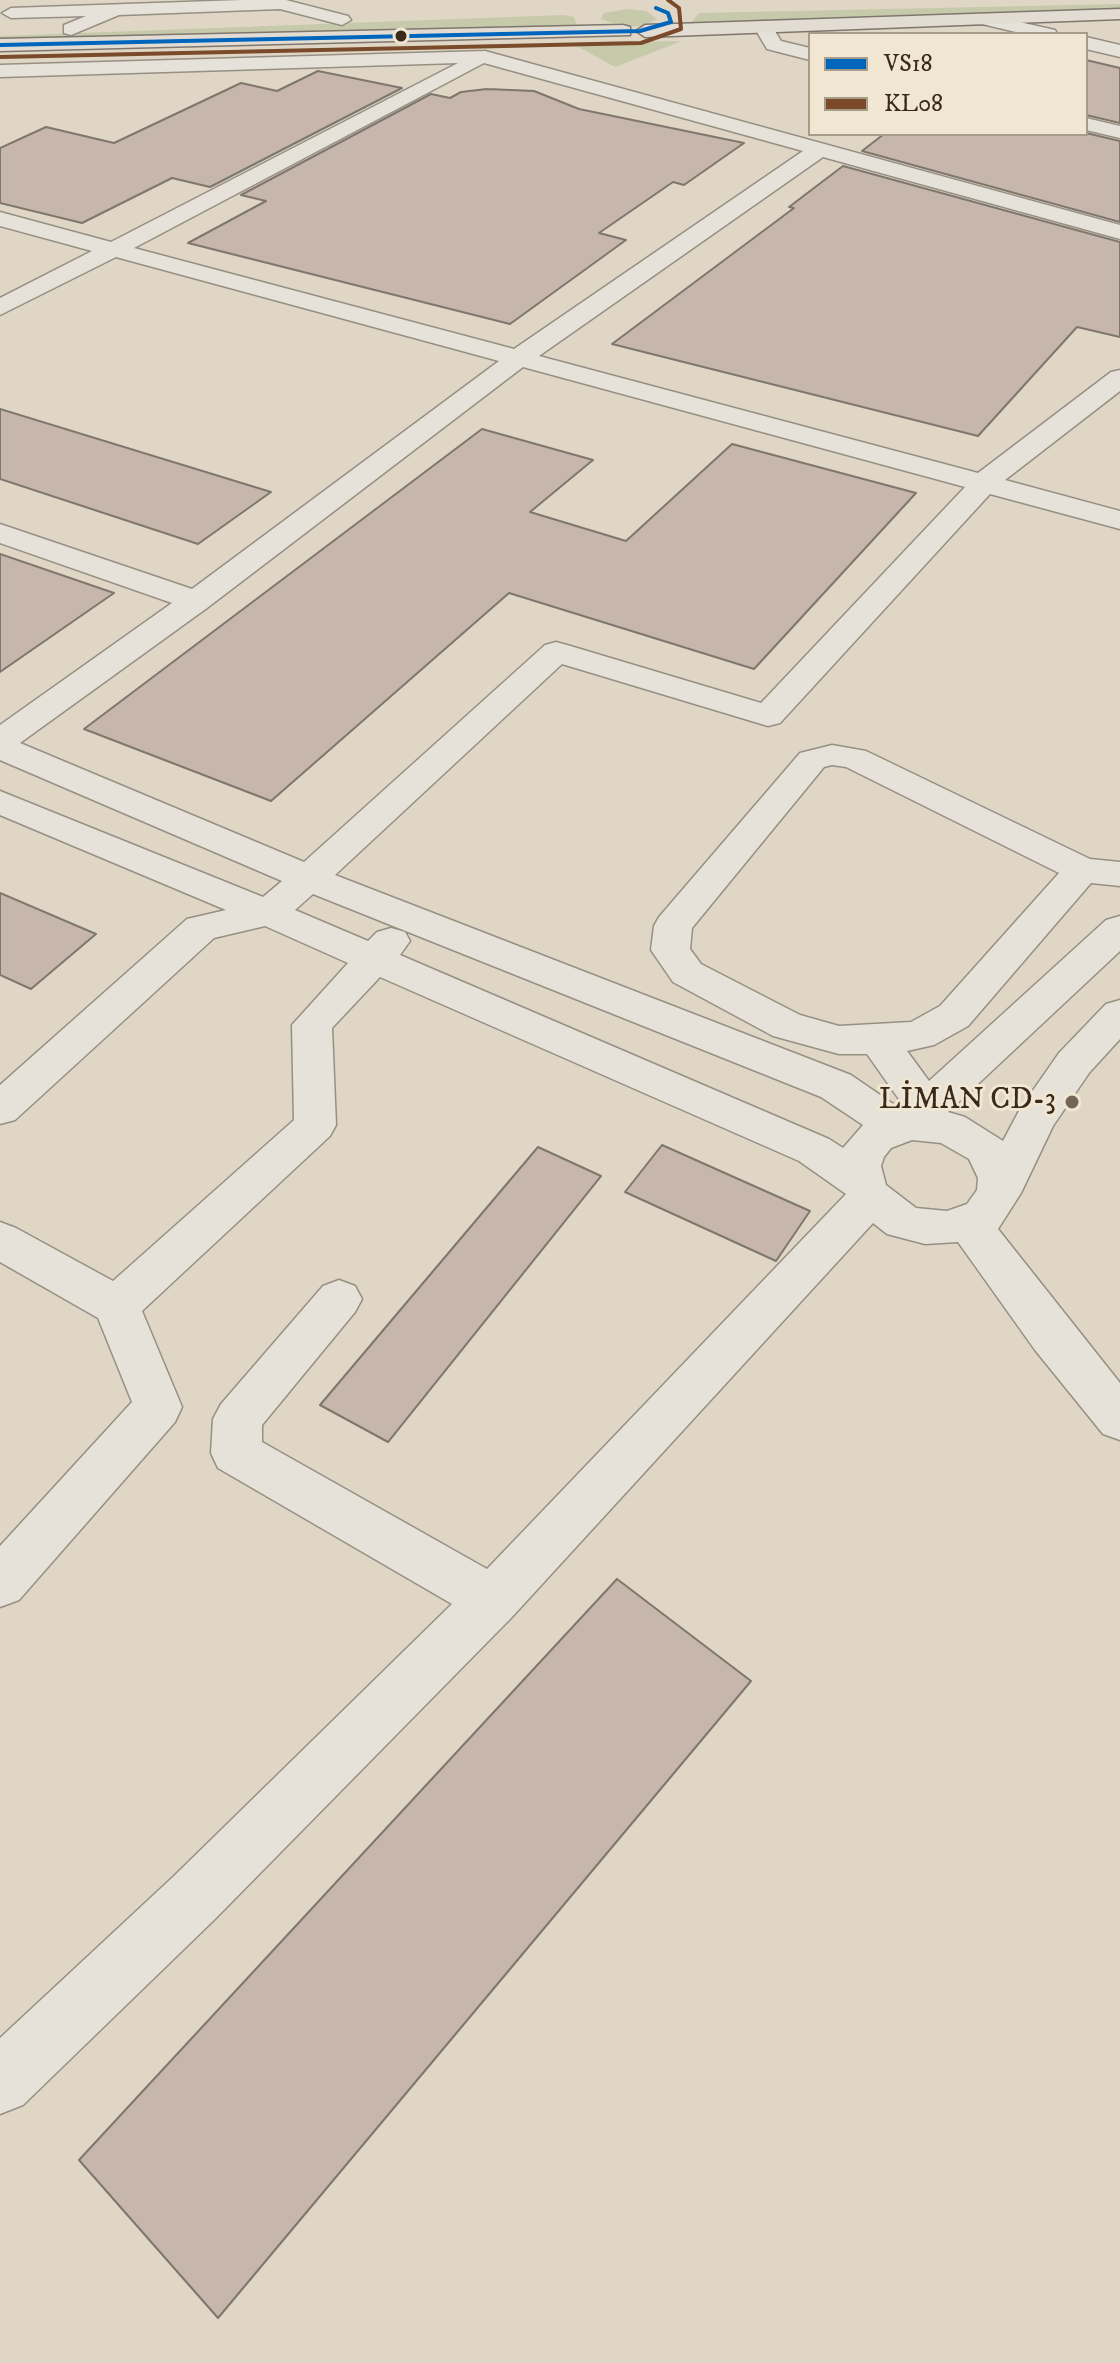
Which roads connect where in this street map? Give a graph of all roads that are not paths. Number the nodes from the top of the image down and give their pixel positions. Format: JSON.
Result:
{"nodes":[{"id":1,"x":1120,"y":1,"type":"edge"},
{"id":2,"x":280,"y":2,"type":"edge"},
{"id":3,"x":700,"y":4,"type":"edge"},
{"id":4,"x":632,"y":5,"type":"dead end"},
{"id":5,"x":819,"y":6,"type":"dead end"},
{"id":6,"x":656,"y":8,"type":"junction"},
{"id":7,"x":116,"y":10,"type":"junction"},
{"id":8,"x":594,"y":11,"type":"dead end"},
{"id":9,"x":348,"y":12,"type":"junction"},
{"id":10,"x":1120,"y":14,"type":"edge"},
{"id":11,"x":433,"y":16,"type":"dead end"},
{"id":12,"x":984,"y":19,"type":"junction"},
{"id":13,"x":7,"y":24,"type":"edge"},
{"id":14,"x":173,"y":27,"type":"junction"},
{"id":15,"x":763,"y":27,"type":"junction"},
{"id":16,"x":71,"y":29,"type":"junction"},
{"id":17,"x":623,"y":31,"type":"junction"},
{"id":18,"x":645,"y":31,"type":"junction"},
{"id":19,"x":1039,"y":32,"type":"edge"},
{"id":20,"x":1088,"y":43,"type":"edge"},
{"id":21,"x":1120,"y":51,"type":"edge"},
{"id":22,"x":808,"y":54,"type":"edge"},
{"id":23,"x":485,"y":57,"type":"junction"},
{"id":24,"x":0,"y":71,"type":"edge"},
{"id":25,"x":1088,"y":124,"type":"edge"},
{"id":26,"x":1120,"y":132,"type":"edge"},
{"id":27,"x":820,"y":149,"type":"junction"},
{"id":28,"x":0,"y":219,"type":"edge"},
{"id":29,"x":1120,"y":232,"type":"edge"},
{"id":30,"x":115,"y":249,"type":"junction"},
{"id":31,"x":0,"y":308,"type":"edge"},
{"id":32,"x":519,"y":358,"type":"junction"},
{"id":33,"x":1120,"y":378,"type":"edge"},
{"id":34,"x":985,"y":482,"type":"junction"},
{"id":35,"x":1120,"y":520,"type":"edge"},
{"id":36,"x":0,"y":533,"type":"edge"},
{"id":37,"x":196,"y":601,"type":"junction"},
{"id":38,"x":0,"y":744,"type":"edge"},
{"id":39,"x":0,"y":802,"type":"edge"},
{"id":40,"x":1082,"y":870,"type":"junction"},
{"id":41,"x":1120,"y":874,"type":"edge"},
{"id":42,"x":308,"y":878,"type":"junction"},
{"id":43,"x":268,"y":913,"type":"junction"},
{"id":44,"x":411,"y":919,"type":"junction"},
{"id":45,"x":1120,"y":929,"type":"edge"},
{"id":46,"x":374,"y":960,"type":"junction"},
{"id":47,"x":1120,"y":1014,"type":"edge"},
{"id":48,"x":879,"y":1040,"type":"junction"},
{"id":49,"x":0,"y":1109,"type":"edge"},
{"id":50,"x":911,"y":1118,"type":"junction"},
{"id":51,"x":866,"y":1190,"type":"junction"},
{"id":52,"x":984,"y":1208,"type":"junction"},
{"id":53,"x":0,"y":1240,"type":"edge"},
{"id":54,"x":339,"y":1299,"type":"dead end"},
{"id":55,"x":117,"y":1306,"type":"junction"},
{"id":56,"x":1120,"y":1419,"type":"edge"},
{"id":57,"x":0,"y":1583,"type":"edge"},
{"id":58,"x":493,"y":1600,"type":"junction"},
{"id":59,"x":0,"y":2082,"type":"edge"}],
"edges":[{"from":1,"to":5,"type":"main road"},
{"from":2,"to":7,"type":"street"},
{"from":2,"to":9,"type":"street"},
{"from":3,"to":6,"type":"main road"},
{"from":4,"to":6,"type":"main road"},
{"from":6,"to":18,"type":"main road"},
{"from":7,"to":13,"type":"street"},
{"from":7,"to":14,"type":"street"},
{"from":7,"to":16,"type":"street"},
{"from":8,"to":17,"type":"main road"},
{"from":9,"to":11,"type":"main road"},
{"from":9,"to":14,"type":"main road"},
{"from":10,"to":12,"type":"main road"},
{"from":12,"to":15,"type":"main road"},
{"from":12,"to":19,"type":"street"},
{"from":13,"to":16,"type":"main road"},
{"from":13,"to":17,"type":"main road"},
{"from":14,"to":16,"type":"main road"},
{"from":15,"to":18,"type":"main road"},
{"from":15,"to":22,"type":"street"},
{"from":17,"to":18,"type":"main road"},
{"from":20,"to":21,"type":"street"},
{"from":23,"to":24,"type":"street"},
{"from":23,"to":27,"type":"street"},
{"from":23,"to":30,"type":"street"},
{"from":25,"to":26,"type":"street"},
{"from":27,"to":29,"type":"street"},
{"from":27,"to":32,"type":"street"},
{"from":28,"to":30,"type":"street"},
{"from":30,"to":31,"type":"street"},
{"from":30,"to":32,"type":"street"},
{"from":32,"to":34,"type":"street"},
{"from":32,"to":37,"type":"street"},
{"from":33,"to":34,"type":"street"},
{"from":34,"to":35,"type":"street"},
{"from":34,"to":42,"type":"street"},
{"from":36,"to":37,"type":"street"},
{"from":37,"to":38,"type":"street"},
{"from":38,"to":42,"type":"street"},
{"from":39,"to":43,"type":"street"},
{"from":40,"to":41,"type":"street"},
{"from":40,"to":48,"type":"street"},
{"from":40,"to":48,"type":"street"},
{"from":42,"to":43,"type":"street"},
{"from":42,"to":44,"type":"street"},
{"from":43,"to":46,"type":"street"},
{"from":43,"to":49,"type":"street"},
{"from":44,"to":46,"type":"street"},
{"from":44,"to":50,"type":"street"},
{"from":45,"to":50,"type":"street"},
{"from":46,"to":51,"type":"street"},
{"from":46,"to":55,"type":"street"},
{"from":47,"to":52,"type":"street"},
{"from":48,"to":50,"type":"street"},
{"from":50,"to":51,"type":"street"},
{"from":50,"to":52,"type":"street"},
{"from":51,"to":52,"type":"street"},
{"from":51,"to":58,"type":"street"},
{"from":52,"to":56,"type":"street"},
{"from":53,"to":55,"type":"street"},
{"from":54,"to":58,"type":"street"},
{"from":55,"to":57,"type":"street"},
{"from":58,"to":59,"type":"street"}]}
